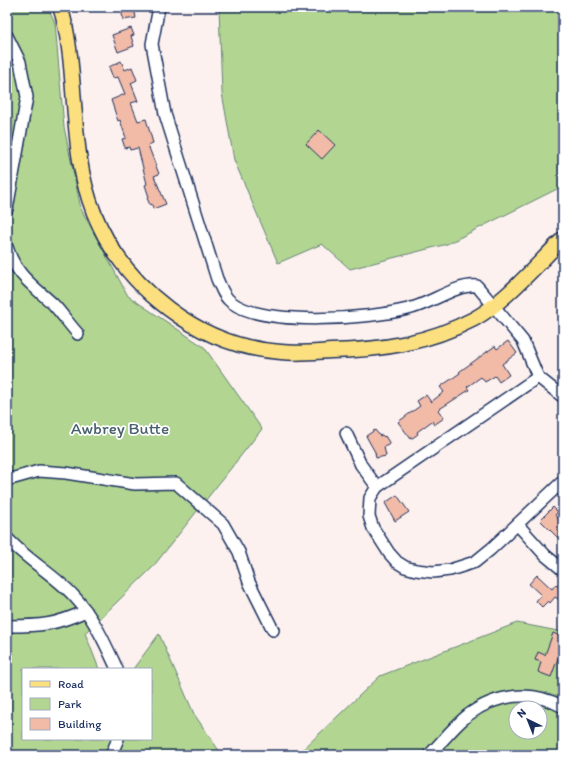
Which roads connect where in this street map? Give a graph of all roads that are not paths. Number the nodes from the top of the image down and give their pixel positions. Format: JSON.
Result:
{"nodes":[{"id":1,"x":60,"y":7,"type":"edge"},
{"id":2,"x":159,"y":7,"type":"edge"},
{"id":3,"x":7,"y":36,"type":"edge"},
{"id":4,"x":7,"y":209,"type":"edge"},
{"id":5,"x":563,"y":239,"type":"edge"},
{"id":6,"x":7,"y":247,"type":"edge"},
{"id":7,"x":494,"y":305,"type":"junction"},
{"id":8,"x":78,"y":334,"type":"dead end"},
{"id":9,"x":538,"y":377,"type":"junction"},
{"id":10,"x":563,"y":397,"type":"edge"},
{"id":11,"x":346,"y":433,"type":"dead end"},
{"id":12,"x":7,"y":480,"type":"edge"},
{"id":13,"x":563,"y":481,"type":"edge"},
{"id":14,"x":377,"y":487,"type":"junction"},
{"id":15,"x":518,"y":525,"type":"junction"},
{"id":16,"x":7,"y":538,"type":"edge"},
{"id":17,"x":563,"y":570,"type":"edge"},
{"id":18,"x":86,"y":612,"type":"junction"},
{"id":19,"x":7,"y":626,"type":"edge"},
{"id":20,"x":273,"y":630,"type":"dead end"},
{"id":21,"x":116,"y":668,"type":"edge"},
{"id":22,"x":563,"y":707,"type":"edge"},
{"id":23,"x":118,"y":740,"type":"edge"},
{"id":24,"x":111,"y":755,"type":"edge"},
{"id":25,"x":429,"y":755,"type":"edge"}],
"edges":[{"from":1,"to":7,"type":"main road"},
{"from":2,"to":7,"type":"street"},
{"from":3,"to":4,"type":"street"},
{"from":5,"to":7,"type":"main road"},
{"from":6,"to":8,"type":"street"},
{"from":7,"to":9,"type":"street"},
{"from":9,"to":10,"type":"street"},
{"from":9,"to":14,"type":"street"},
{"from":11,"to":14,"type":"street"},
{"from":12,"to":20,"type":"street"},
{"from":13,"to":15,"type":"street"},
{"from":14,"to":15,"type":"street"},
{"from":15,"to":17,"type":"street"},
{"from":16,"to":18,"type":"street"},
{"from":18,"to":19,"type":"street"},
{"from":18,"to":21,"type":"street"},
{"from":22,"to":25,"type":"street"},
{"from":23,"to":24,"type":"street"}]}
